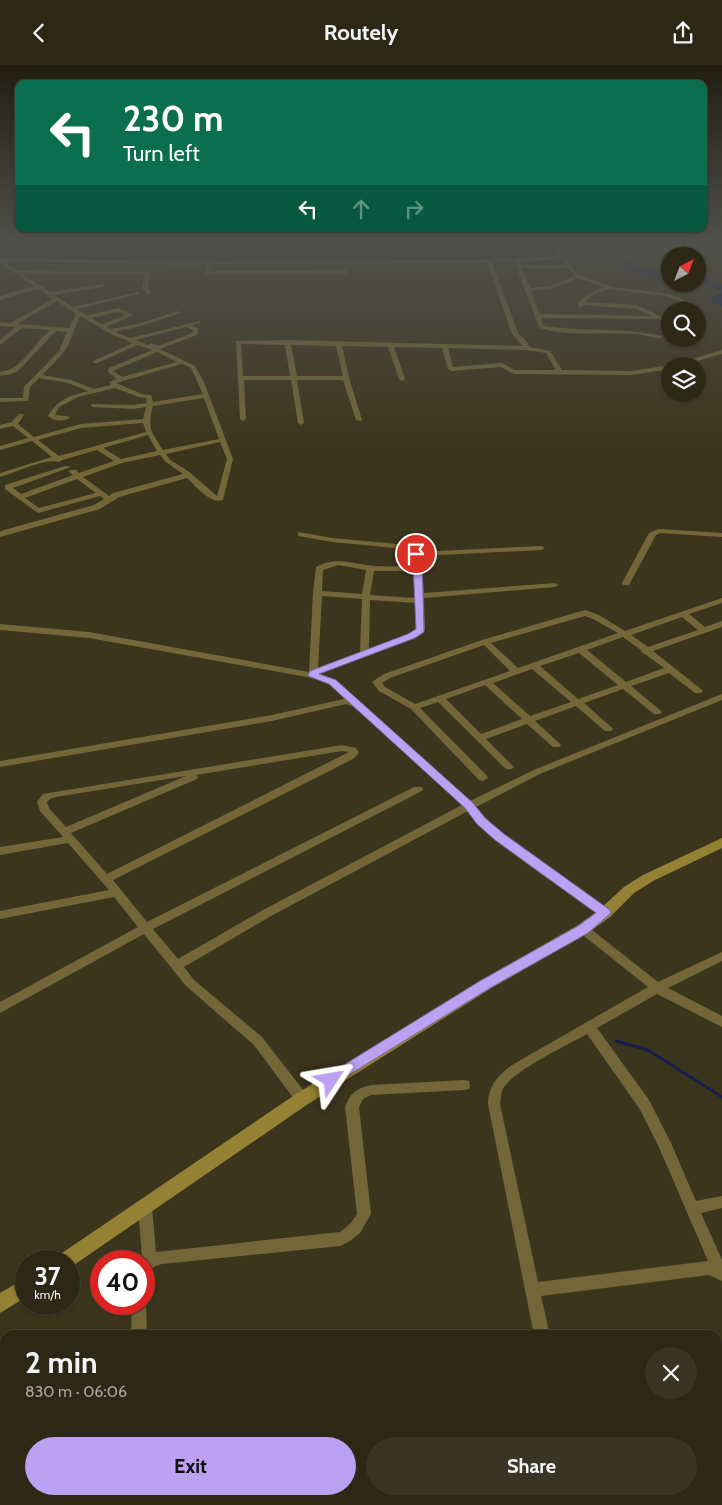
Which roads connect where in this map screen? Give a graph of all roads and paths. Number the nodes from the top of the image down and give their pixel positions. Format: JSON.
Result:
{"nodes":[{"id":1,"x":35,"y":311,"type":"edge"},
{"id":2,"x":76,"y":311,"type":"edge"},
{"id":3,"x":113,"y":311,"type":"edge"},
{"id":4,"x":122,"y":311,"type":"edge"},
{"id":5,"x":507,"y":311,"type":"edge"},
{"id":6,"x":536,"y":311,"type":"edge"},
{"id":7,"x":581,"y":311,"type":"edge"},
{"id":8,"x":647,"y":311,"type":"edge"},
{"id":9,"x":79,"y":313,"type":"junction"},
{"id":10,"x":178,"y":313,"type":"dead end"},
{"id":11,"x":538,"y":316,"type":"junction"},
{"id":12,"x":86,"y":317,"type":"junction"},
{"id":13,"x":582,"y":317,"type":"junction"},
{"id":14,"x":656,"y":318,"type":"junction"},
{"id":15,"x":661,"y":320,"type":"edge"},
{"id":16,"x":198,"y":322,"type":"dead end"},
{"id":17,"x":0,"y":325,"type":"edge"},
{"id":18,"x":11,"y":325,"type":"junction"},
{"id":19,"x":102,"y":326,"type":"junction"},
{"id":20,"x":188,"y":326,"type":"junction"},
{"id":21,"x":20,"y":327,"type":"junction"},
{"id":22,"x":54,"y":330,"type":"junction"},
{"id":23,"x":69,"y":330,"type":"junction"},
{"id":24,"x":111,"y":331,"type":"junction"},
{"id":25,"x":659,"y":338,"type":"dead end"},
{"id":26,"x":129,"y":340,"type":"junction"},
{"id":27,"x":288,"y":342,"type":"junction"},
{"id":28,"x":0,"y":343,"type":"edge"},
{"id":29,"x":141,"y":344,"type":"junction"},
{"id":30,"x":338,"y":345,"type":"junction"},
{"id":31,"x":392,"y":345,"type":"junction"},
{"id":32,"x":445,"y":347,"type":"junction"},
{"id":33,"x":494,"y":348,"type":"junction"},
{"id":34,"x":526,"y":348,"type":"junction"},
{"id":35,"x":157,"y":350,"type":"junction"},
{"id":36,"x":722,"y":352,"type":"edge"},
{"id":37,"x":705,"y":357,"type":"edge"},
{"id":38,"x":184,"y":361,"type":"junction"},
{"id":39,"x":95,"y":362,"type":"dead end"},
{"id":40,"x":502,"y":365,"type":"junction"},
{"id":41,"x":661,"y":369,"type":"edge"},
{"id":42,"x":560,"y":372,"type":"junction"},
{"id":43,"x":0,"y":374,"type":"edge"},
{"id":44,"x":38,"y":376,"type":"junction"},
{"id":45,"x":240,"y":377,"type":"junction"},
{"id":46,"x":294,"y":378,"type":"junction"},
{"id":47,"x":346,"y":378,"type":"junction"},
{"id":48,"x":121,"y":379,"type":"junction"},
{"id":49,"x":402,"y":379,"type":"dead end"},
{"id":50,"x":115,"y":386,"type":"junction"},
{"id":51,"x":93,"y":391,"type":"junction"},
{"id":52,"x":206,"y":396,"type":"junction"},
{"id":53,"x":0,"y":400,"type":"edge"},
{"id":54,"x":151,"y":404,"type":"junction"},
{"id":55,"x":93,"y":405,"type":"dead end"},
{"id":56,"x":21,"y":415,"type":"dead end"},
{"id":57,"x":68,"y":418,"type":"dead end"},
{"id":58,"x":244,"y":419,"type":"dead end"},
{"id":59,"x":359,"y":420,"type":"dead end"},
{"id":60,"x":146,"y":421,"type":"junction"},
{"id":61,"x":301,"y":423,"type":"dead end"},
{"id":62,"x":14,"y":424,"type":"junction"},
{"id":63,"x":0,"y":427,"type":"edge"},
{"id":64,"x":150,"y":433,"type":"junction"},
{"id":65,"x":31,"y":439,"type":"junction"},
{"id":66,"x":222,"y":440,"type":"junction"},
{"id":67,"x":0,"y":448,"type":"edge"},
{"id":68,"x":98,"y":448,"type":"junction"},
{"id":69,"x":161,"y":452,"type":"junction"},
{"id":70,"x":58,"y":459,"type":"junction"},
{"id":71,"x":120,"y":461,"type":"junction"},
{"id":72,"x":67,"y":467,"type":"junction"},
{"id":73,"x":0,"y":475,"type":"edge"},
{"id":74,"x":77,"y":475,"type":"junction"},
{"id":75,"x":188,"y":475,"type":"junction"},
{"id":76,"x":0,"y":480,"type":"edge"},
{"id":77,"x":8,"y":487,"type":"junction"},
{"id":78,"x":0,"y":491,"type":"edge"},
{"id":79,"x":102,"y":494,"type":"junction"},
{"id":80,"x":20,"y":497,"type":"junction"},
{"id":81,"x":108,"y":499,"type":"junction"},
{"id":82,"x":301,"y":534,"type":"dead end"},
{"id":83,"x":721,"y":534,"type":"edge"},
{"id":84,"x":0,"y":535,"type":"edge"},
{"id":85,"x":541,"y":548,"type":"dead end"},
{"id":86,"x":416,"y":554,"type":"junction"},
{"id":87,"x":370,"y":568,"type":"junction"},
{"id":88,"x":418,"y":569,"type":"junction"},
{"id":89,"x":626,"y":583,"type":"dead end"},
{"id":90,"x":555,"y":585,"type":"dead end"},
{"id":91,"x":318,"y":593,"type":"junction"},
{"id":92,"x":366,"y":597,"type":"junction"},
{"id":93,"x":419,"y":598,"type":"junction"},
{"id":94,"x":722,"y":600,"type":"edge"},
{"id":95,"x":683,"y":613,"type":"junction"},
{"id":96,"x":722,"y":624,"type":"edge"},
{"id":97,"x":0,"y":627,"type":"edge"},
{"id":98,"x":703,"y":630,"type":"junction"},
{"id":99,"x":623,"y":634,"type":"junction"},
{"id":100,"x":485,"y":642,"type":"junction"},
{"id":101,"x":580,"y":649,"type":"junction"},
{"id":102,"x":646,"y":651,"type":"junction"},
{"id":103,"x":364,"y":654,"type":"junction"},
{"id":104,"x":533,"y":665,"type":"junction"},
{"id":105,"x":668,"y":670,"type":"junction"},
{"id":106,"x":516,"y":671,"type":"junction"},
{"id":107,"x":313,"y":674,"type":"junction"},
{"id":108,"x":486,"y":681,"type":"junction"},
{"id":109,"x":622,"y":685,"type":"junction"},
{"id":110,"x":698,"y":691,"type":"dead end"},
{"id":111,"x":722,"y":697,"type":"edge"},
{"id":112,"x":440,"y":698,"type":"junction"},
{"id":113,"x":574,"y":702,"type":"junction"},
{"id":114,"x":355,"y":704,"type":"junction"},
{"id":115,"x":414,"y":707,"type":"junction"},
{"id":116,"x":657,"y":712,"type":"dead end"},
{"id":117,"x":527,"y":719,"type":"junction"},
{"id":118,"x":608,"y":729,"type":"dead end"},
{"id":119,"x":478,"y":738,"type":"junction"},
{"id":120,"x":556,"y":745,"type":"dead end"},
{"id":121,"x":0,"y":763,"type":"edge"},
{"id":122,"x":509,"y":767,"type":"dead end"},
{"id":123,"x":208,"y":771,"type":"junction"},
{"id":124,"x":483,"y":778,"type":"dead end"},
{"id":125,"x":418,"y":789,"type":"dead end"},
{"id":126,"x":469,"y":806,"type":"junction"},
{"id":127,"x":69,"y":836,"type":"junction"},
{"id":128,"x":722,"y":843,"type":"edge"},
{"id":129,"x":0,"y":851,"type":"edge"},
{"id":130,"x":106,"y":879,"type":"junction"},
{"id":131,"x":117,"y":891,"type":"junction"},
{"id":132,"x":605,"y":913,"type":"junction"},
{"id":133,"x":0,"y":915,"type":"edge"},
{"id":134,"x":147,"y":927,"type":"junction"},
{"id":135,"x":583,"y":929,"type":"junction"},
{"id":136,"x":722,"y":956,"type":"edge"},
{"id":137,"x":176,"y":966,"type":"junction"},
{"id":138,"x":657,"y":988,"type":"junction"},
{"id":139,"x":0,"y":1008,"type":"edge"},
{"id":140,"x":722,"y":1021,"type":"edge"},
{"id":141,"x":589,"y":1027,"type":"junction"},
{"id":142,"x":464,"y":1085,"type":"dead end"},
{"id":143,"x":302,"y":1099,"type":"junction"},
{"id":144,"x":722,"y":1201,"type":"edge"},
{"id":145,"x":145,"y":1207,"type":"junction"},
{"id":146,"x":692,"y":1208,"type":"junction"},
{"id":147,"x":146,"y":1250,"type":"edge"},
{"id":148,"x":80,"y":1251,"type":"edge"},
{"id":149,"x":155,"y":1261,"type":"edge"},
{"id":150,"x":720,"y":1273,"type":"edge"},
{"id":151,"x":532,"y":1290,"type":"junction"},
{"id":152,"x":15,"y":1294,"type":"edge"},
{"id":153,"x":0,"y":1304,"type":"edge"},
{"id":154,"x":139,"y":1315,"type":"edge"},
{"id":155,"x":139,"y":1330,"type":"edge"},
{"id":156,"x":541,"y":1330,"type":"edge"}],
"edges":[{"from":1,"to":18,"type":"street"},
{"from":2,"to":9,"type":"street"},
{"from":3,"to":12,"type":"street"},
{"from":4,"to":19,"type":"street"},
{"from":5,"to":34,"type":"street"},
{"from":6,"to":11,"type":"street"},
{"from":7,"to":13,"type":"street"},
{"from":8,"to":14,"type":"street"},
{"from":9,"to":12,"type":"street"},
{"from":9,"to":23,"type":"street"},
{"from":10,"to":24,"type":"street"},
{"from":11,"to":13,"type":"street"},
{"from":11,"to":25,"type":"street"},
{"from":12,"to":19,"type":"street"},
{"from":13,"to":14,"type":"street"},
{"from":14,"to":15,"type":"street"},
{"from":16,"to":20,"type":"street"},
{"from":17,"to":18,"type":"street"},
{"from":18,"to":21,"type":"street"},
{"from":19,"to":24,"type":"street"},
{"from":20,"to":26,"type":"street"},
{"from":20,"to":29,"type":"street"},
{"from":21,"to":22,"type":"street"},
{"from":21,"to":28,"type":"street"},
{"from":22,"to":23,"type":"street"},
{"from":22,"to":43,"type":"street"},
{"from":23,"to":44,"type":"street"},
{"from":24,"to":26,"type":"street"},
{"from":26,"to":29,"type":"street"},
{"from":27,"to":30,"type":"street"},
{"from":27,"to":45,"type":"street"},
{"from":27,"to":46,"type":"street"},
{"from":29,"to":35,"type":"street"},
{"from":29,"to":39,"type":"street"},
{"from":30,"to":31,"type":"street"},
{"from":30,"to":47,"type":"street"},
{"from":31,"to":32,"type":"street"},
{"from":31,"to":49,"type":"street"},
{"from":32,"to":33,"type":"street"},
{"from":32,"to":40,"type":"street"},
{"from":33,"to":34,"type":"street"},
{"from":33,"to":40,"type":"street"},
{"from":34,"to":42,"type":"street"},
{"from":35,"to":38,"type":"street"},
{"from":35,"to":48,"type":"street"},
{"from":36,"to":37,"type":"street"},
{"from":38,"to":48,"type":"street"},
{"from":38,"to":52,"type":"street"},
{"from":40,"to":42,"type":"street"},
{"from":41,"to":42,"type":"street"},
{"from":44,"to":51,"type":"street"},
{"from":44,"to":53,"type":"street"},
{"from":45,"to":46,"type":"street"},
{"from":45,"to":58,"type":"street"},
{"from":46,"to":47,"type":"street"},
{"from":46,"to":61,"type":"street"},
{"from":47,"to":59,"type":"street"},
{"from":48,"to":50,"type":"street"},
{"from":50,"to":51,"type":"street"},
{"from":50,"to":54,"type":"street"},
{"from":51,"to":57,"type":"street"},
{"from":52,"to":54,"type":"street"},
{"from":52,"to":66,"type":"street"},
{"from":54,"to":55,"type":"street"},
{"from":54,"to":60,"type":"street"},
{"from":56,"to":62,"type":"street"},
{"from":60,"to":64,"type":"street"},
{"from":60,"to":65,"type":"street"},
{"from":62,"to":63,"type":"street"},
{"from":62,"to":65,"type":"street"},
{"from":64,"to":68,"type":"street"},
{"from":64,"to":69,"type":"street"},
{"from":65,"to":67,"type":"street"},
{"from":65,"to":70,"type":"street"},
{"from":66,"to":69,"type":"street"},
{"from":66,"to":75,"type":"street"},
{"from":68,"to":70,"type":"street"},
{"from":68,"to":71,"type":"street"},
{"from":69,"to":71,"type":"street"},
{"from":69,"to":75,"type":"street"},
{"from":70,"to":72,"type":"street"},
{"from":70,"to":73,"type":"street"},
{"from":71,"to":74,"type":"street"},
{"from":72,"to":74,"type":"street"},
{"from":72,"to":77,"type":"street"},
{"from":74,"to":79,"type":"street"},
{"from":74,"to":80,"type":"street"},
{"from":75,"to":81,"type":"street"},
{"from":76,"to":77,"type":"street"},
{"from":77,"to":78,"type":"street"},
{"from":77,"to":80,"type":"street"},
{"from":79,"to":80,"type":"street"},
{"from":79,"to":81,"type":"street"},
{"from":81,"to":84,"type":"street"},
{"from":82,"to":86,"type":"street"},
{"from":83,"to":89,"type":"street"},
{"from":85,"to":86,"type":"street"},
{"from":86,"to":88,"type":"street"},
{"from":87,"to":88,"type":"street"},
{"from":87,"to":91,"type":"street"},
{"from":87,"to":92,"type":"street"},
{"from":88,"to":93,"type":"street"},
{"from":90,"to":93,"type":"street"},
{"from":91,"to":92,"type":"street"},
{"from":91,"to":107,"type":"street"},
{"from":92,"to":93,"type":"street"},
{"from":92,"to":103,"type":"street"},
{"from":93,"to":103,"type":"street"},
{"from":94,"to":95,"type":"street"},
{"from":95,"to":98,"type":"street"},
{"from":95,"to":99,"type":"street"},
{"from":96,"to":98,"type":"street"},
{"from":97,"to":107,"type":"street"},
{"from":98,"to":102,"type":"street"},
{"from":99,"to":100,"type":"street"},
{"from":99,"to":101,"type":"street"},
{"from":99,"to":102,"type":"street"},
{"from":100,"to":106,"type":"street"},
{"from":100,"to":115,"type":"street"},
{"from":101,"to":104,"type":"street"},
{"from":101,"to":109,"type":"street"},
{"from":102,"to":105,"type":"street"},
{"from":103,"to":107,"type":"street"},
{"from":104,"to":106,"type":"street"},
{"from":104,"to":113,"type":"street"},
{"from":105,"to":109,"type":"street"},
{"from":105,"to":110,"type":"street"},
{"from":106,"to":108,"type":"street"},
{"from":107,"to":114,"type":"street"},
{"from":108,"to":112,"type":"street"},
{"from":108,"to":117,"type":"street"},
{"from":109,"to":113,"type":"street"},
{"from":109,"to":116,"type":"street"},
{"from":111,"to":126,"type":"street"},
{"from":112,"to":115,"type":"street"},
{"from":112,"to":119,"type":"street"},
{"from":113,"to":117,"type":"street"},
{"from":113,"to":118,"type":"street"},
{"from":114,"to":121,"type":"street"},
{"from":114,"to":126,"type":"street"},
{"from":115,"to":124,"type":"street"},
{"from":117,"to":119,"type":"street"},
{"from":117,"to":120,"type":"street"},
{"from":119,"to":122,"type":"street"},
{"from":123,"to":127,"type":"street"},
{"from":123,"to":127,"type":"street"},
{"from":123,"to":130,"type":"street"},
{"from":125,"to":134,"type":"street"},
{"from":126,"to":132,"type":"street"},
{"from":126,"to":137,"type":"street"},
{"from":127,"to":129,"type":"street"},
{"from":127,"to":130,"type":"street"},
{"from":128,"to":132,"type":"street"},
{"from":130,"to":131,"type":"street"},
{"from":131,"to":133,"type":"street"},
{"from":131,"to":134,"type":"street"},
{"from":132,"to":135,"type":"street"},
{"from":134,"to":137,"type":"street"},
{"from":134,"to":139,"type":"street"},
{"from":135,"to":138,"type":"street"},
{"from":135,"to":143,"type":"street"},
{"from":136,"to":138,"type":"street"},
{"from":137,"to":143,"type":"street"},
{"from":138,"to":140,"type":"street"},
{"from":138,"to":141,"type":"street"},
{"from":141,"to":146,"type":"street"},
{"from":141,"to":151,"type":"street"},
{"from":142,"to":149,"type":"street"},
{"from":143,"to":145,"type":"street"},
{"from":144,"to":146,"type":"street"},
{"from":145,"to":147,"type":"street"},
{"from":145,"to":148,"type":"street"},
{"from":146,"to":150,"type":"street"},
{"from":150,"to":151,"type":"street"},
{"from":151,"to":156,"type":"street"},
{"from":152,"to":153,"type":"street"},
{"from":154,"to":155,"type":"street"}]}
